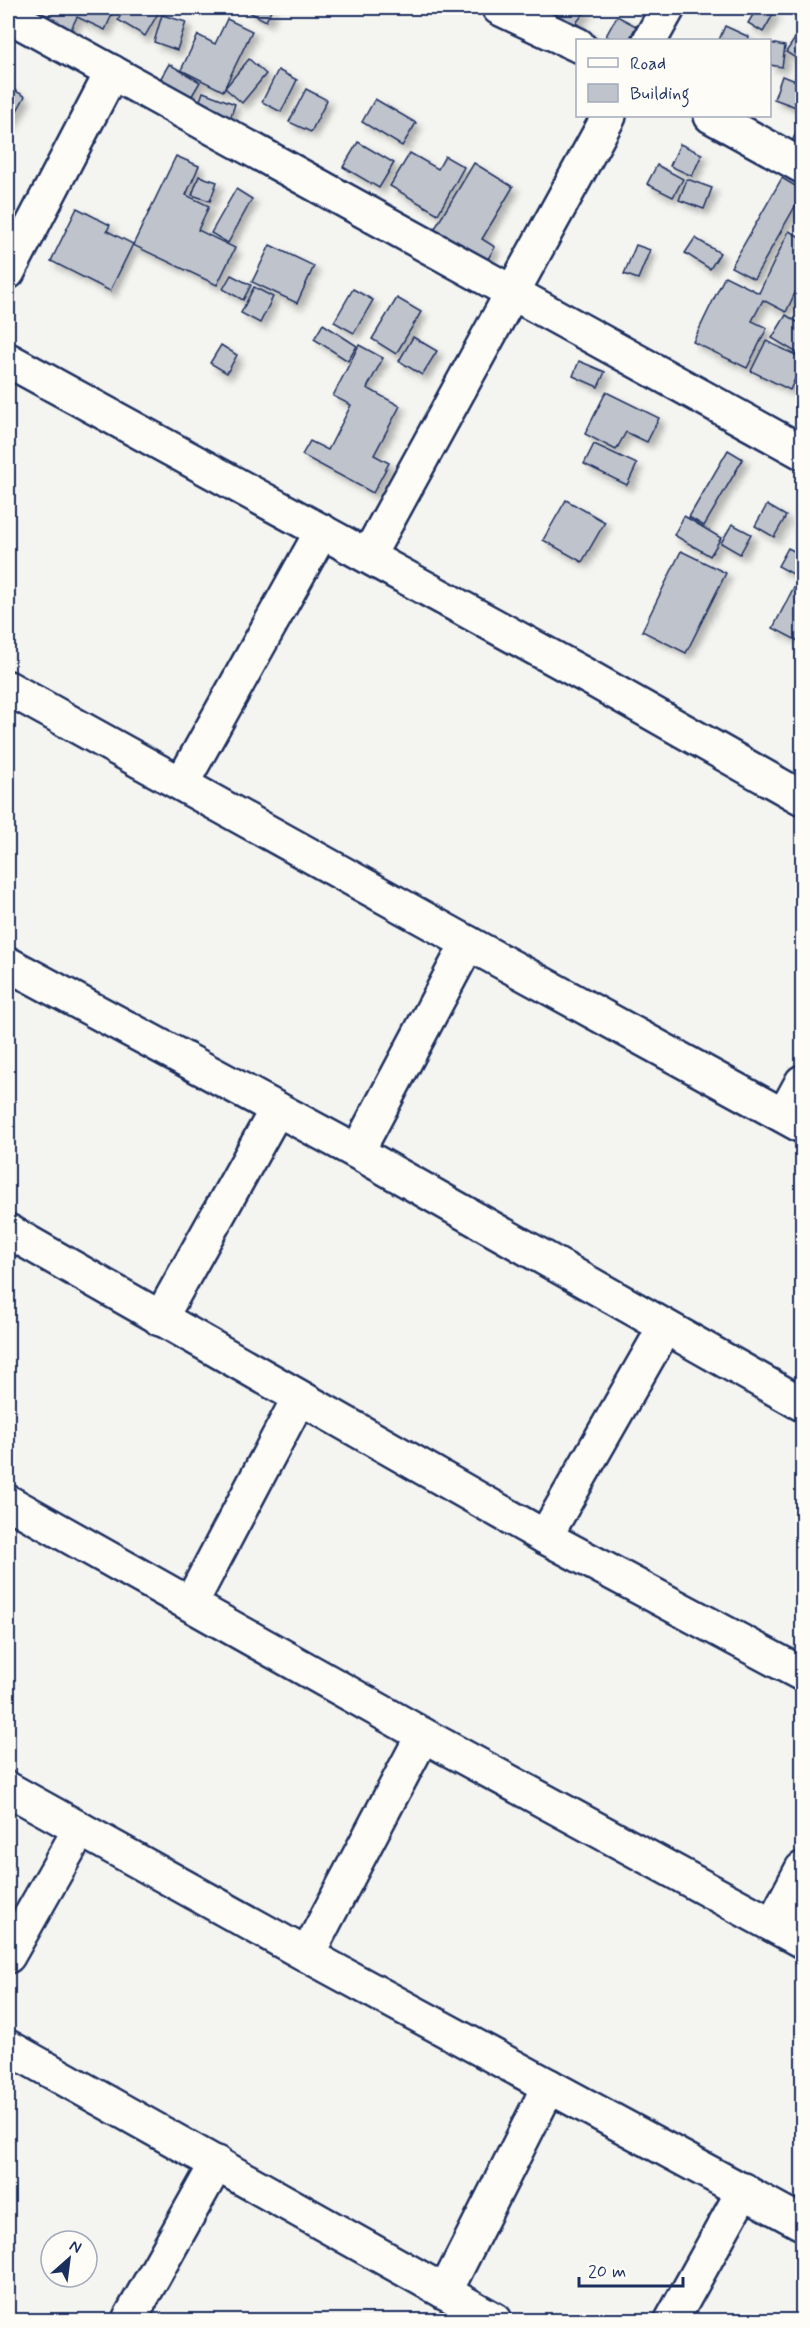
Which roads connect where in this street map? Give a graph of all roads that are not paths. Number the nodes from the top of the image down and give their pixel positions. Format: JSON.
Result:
{"nodes":[{"id":1,"x":499,"y":8,"type":"edge"},
{"id":2,"x":668,"y":8,"type":"edge"},
{"id":3,"x":8,"y":15,"type":"edge"},
{"id":4,"x":651,"y":39,"type":"edge"},
{"id":5,"x":576,"y":44,"type":"edge"},
{"id":6,"x":112,"y":72,"type":"junction"},
{"id":7,"x":608,"y":117,"type":"edge"},
{"id":8,"x":713,"y":117,"type":"edge"},
{"id":9,"x":802,"y":166,"type":"edge"},
{"id":10,"x":8,"y":272,"type":"edge"},
{"id":11,"x":512,"y":292,"type":"junction"},
{"id":12,"x":8,"y":360,"type":"edge"},
{"id":13,"x":802,"y":452,"type":"edge"},
{"id":14,"x":322,"y":531,"type":"junction"},
{"id":15,"x":368,"y":556,"type":"junction"},
{"id":16,"x":8,"y":688,"type":"edge"},
{"id":17,"x":182,"y":783,"type":"junction"},
{"id":18,"x":800,"y":790,"type":"edge"},
{"id":19,"x":468,"y":943,"type":"junction"},
{"id":20,"x":8,"y":964,"type":"edge"},
{"id":21,"x":802,"y":1082,"type":"edge"},
{"id":22,"x":277,"y":1109,"type":"junction"},
{"id":23,"x":793,"y":1120,"type":"edge"},
{"id":24,"x":357,"y":1152,"type":"junction"},
{"id":25,"x":8,"y":1231,"type":"edge"},
{"id":26,"x":160,"y":1319,"type":"junction"},
{"id":27,"x":665,"y":1327,"type":"junction"},
{"id":28,"x":299,"y":1398,"type":"junction"},
{"id":29,"x":802,"y":1404,"type":"edge"},
{"id":30,"x":8,"y":1502,"type":"edge"},
{"id":31,"x":545,"y":1537,"type":"junction"},
{"id":32,"x":191,"y":1603,"type":"junction"},
{"id":33,"x":802,"y":1674,"type":"edge"},
{"id":34,"x":423,"y":1735,"type":"junction"},
{"id":35,"x":8,"y":1789,"type":"edge"},
{"id":36,"x":80,"y":1829,"type":"junction"},
{"id":37,"x":802,"y":1869,"type":"edge"},
{"id":38,"x":773,"y":1924,"type":"junction"},
{"id":39,"x":802,"y":1941,"type":"edge"},
{"id":40,"x":308,"y":1955,"type":"junction"},
{"id":41,"x":8,"y":1956,"type":"edge"},
{"id":42,"x":8,"y":2047,"type":"edge"},
{"id":43,"x":549,"y":2086,"type":"junction"},
{"id":44,"x":217,"y":2163,"type":"junction"},
{"id":45,"x":744,"y":2190,"type":"junction"},
{"id":46,"x":802,"y":2223,"type":"edge"},
{"id":47,"x":445,"y":2292,"type":"junction"},
{"id":48,"x":129,"y":2320,"type":"edge"},
{"id":49,"x":495,"y":2320,"type":"edge"},
{"id":50,"x":672,"y":2320,"type":"edge"}],
"edges":[{"from":1,"to":5,"type":"street"},
{"from":2,"to":4,"type":"street"},
{"from":3,"to":6,"type":"street"},
{"from":6,"to":10,"type":"street"},
{"from":6,"to":11,"type":"street"},
{"from":7,"to":11,"type":"street"},
{"from":8,"to":9,"type":"street"},
{"from":11,"to":13,"type":"street"},
{"from":11,"to":15,"type":"street"},
{"from":12,"to":14,"type":"street"},
{"from":14,"to":15,"type":"street"},
{"from":14,"to":17,"type":"street"},
{"from":15,"to":18,"type":"street"},
{"from":16,"to":17,"type":"street"},
{"from":17,"to":19,"type":"street"},
{"from":19,"to":23,"type":"street"},
{"from":19,"to":24,"type":"street"},
{"from":20,"to":22,"type":"street"},
{"from":21,"to":23,"type":"street"},
{"from":22,"to":24,"type":"street"},
{"from":22,"to":26,"type":"street"},
{"from":24,"to":27,"type":"street"},
{"from":25,"to":26,"type":"street"},
{"from":26,"to":28,"type":"street"},
{"from":27,"to":29,"type":"street"},
{"from":27,"to":31,"type":"street"},
{"from":28,"to":31,"type":"street"},
{"from":28,"to":32,"type":"street"},
{"from":30,"to":32,"type":"street"},
{"from":31,"to":33,"type":"street"},
{"from":32,"to":34,"type":"street"},
{"from":34,"to":38,"type":"street"},
{"from":34,"to":40,"type":"street"},
{"from":35,"to":36,"type":"street"},
{"from":36,"to":40,"type":"street"},
{"from":36,"to":41,"type":"street"},
{"from":37,"to":38,"type":"street"},
{"from":38,"to":39,"type":"street"},
{"from":40,"to":43,"type":"street"},
{"from":42,"to":44,"type":"street"},
{"from":43,"to":45,"type":"street"},
{"from":43,"to":47,"type":"street"},
{"from":44,"to":47,"type":"street"},
{"from":44,"to":48,"type":"street"},
{"from":45,"to":46,"type":"street"},
{"from":45,"to":50,"type":"street"},
{"from":47,"to":49,"type":"street"}]}
